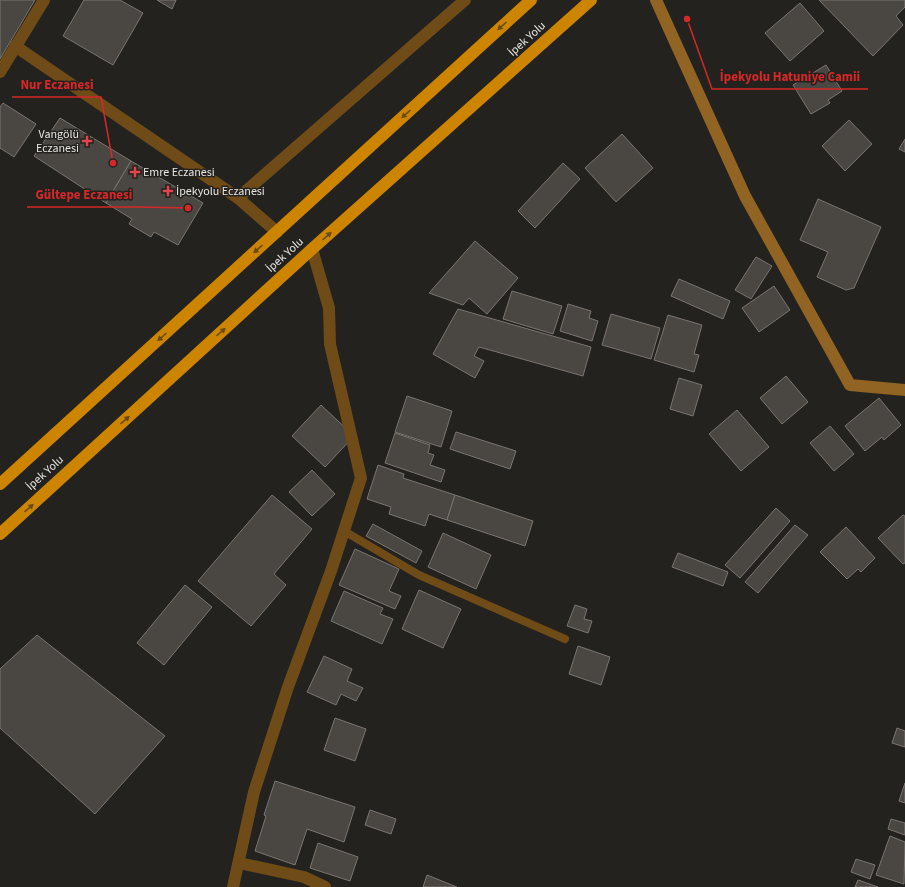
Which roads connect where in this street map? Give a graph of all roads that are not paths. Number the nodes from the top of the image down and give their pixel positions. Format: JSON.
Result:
{"nodes":[{"id":1,"x":44,"y":0,"type":"edge"},
{"id":2,"x":465,"y":0,"type":"edge"},
{"id":3,"x":531,"y":0,"type":"edge"},
{"id":4,"x":591,"y":0,"type":"edge"},
{"id":5,"x":656,"y":0,"type":"edge"},
{"id":6,"x":14,"y":46,"type":"junction"},
{"id":7,"x":0,"y":72,"type":"edge"},
{"id":8,"x":238,"y":198,"type":"junction"},
{"id":9,"x":277,"y":232,"type":"junction"},
{"id":10,"x":312,"y":249,"type":"junction"},
{"id":11,"x":905,"y":389,"type":"edge"},
{"id":12,"x":0,"y":484,"type":"edge"},
{"id":13,"x":344,"y":532,"type":"junction"},
{"id":14,"x":0,"y":534,"type":"edge"},
{"id":15,"x":565,"y":639,"type":"dead end"},
{"id":16,"x":239,"y":862,"type":"junction"},
{"id":17,"x":233,"y":887,"type":"edge"},
{"id":18,"x":325,"y":887,"type":"edge"}],
"edges":[{"from":1,"to":6,"type":"street"},
{"from":2,"to":8,"type":"street"},
{"from":3,"to":9,"type":"highway","name":"İpek Yolu","one_way":true},
{"from":10,"to":4,"type":"highway","name":"İpek Yolu","one_way":true},
{"from":5,"to":11,"type":"street"},
{"from":6,"to":7,"type":"street"},
{"from":6,"to":8,"type":"street"},
{"from":8,"to":9,"type":"street"},
{"from":9,"to":12,"type":"highway","name":"İpek Yolu","one_way":true},
{"from":10,"to":13,"type":"street"},
{"from":14,"to":10,"type":"highway","name":"İpek Yolu","one_way":true},
{"from":13,"to":15,"type":"lane"},
{"from":13,"to":16,"type":"street"},
{"from":16,"to":17,"type":"street"},
{"from":16,"to":18,"type":"street"}]}
